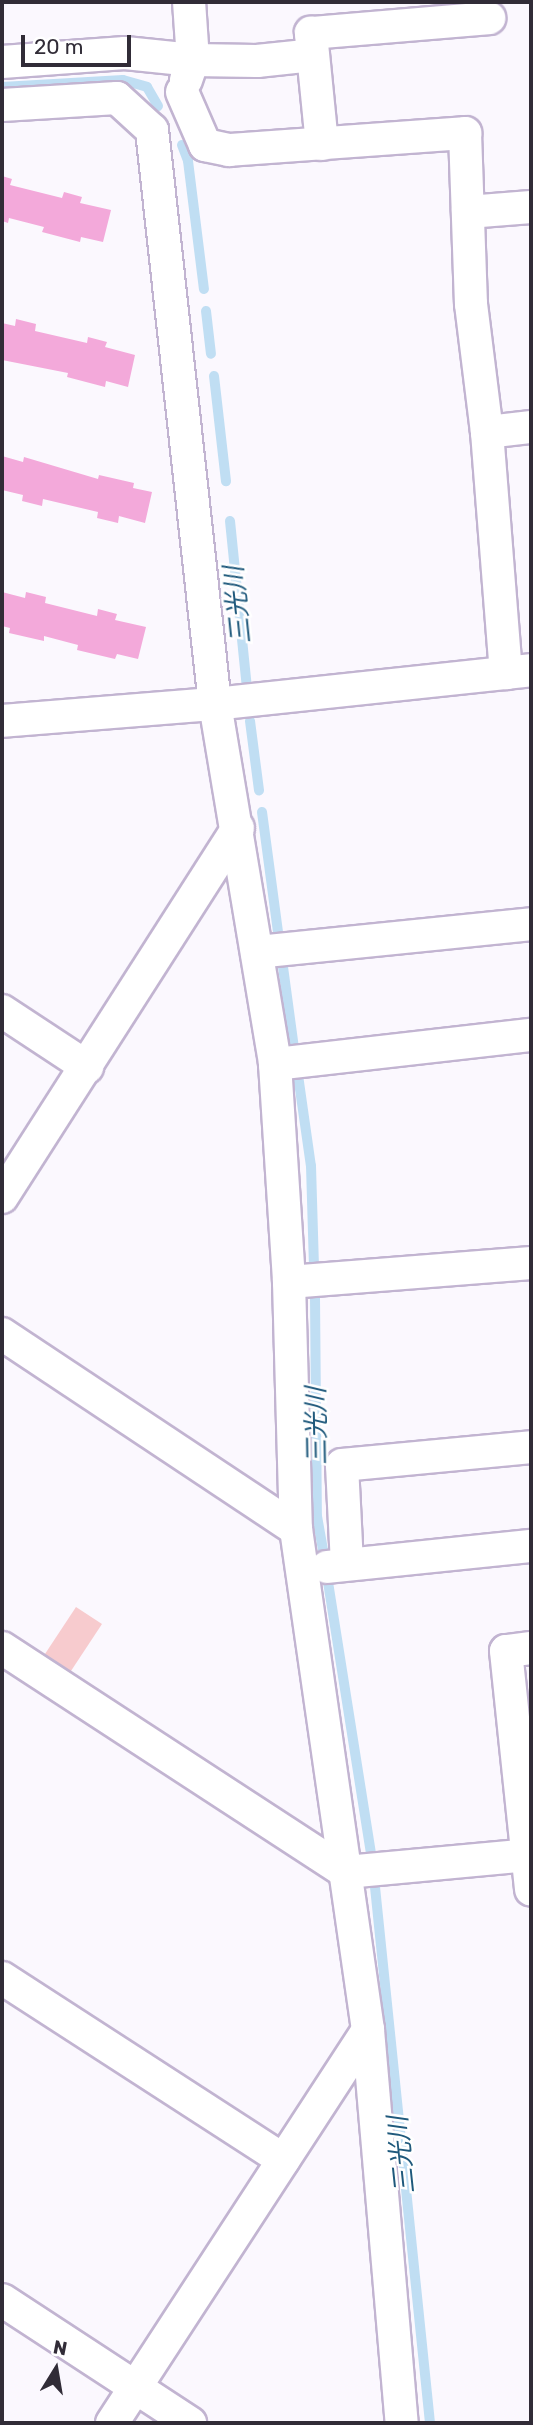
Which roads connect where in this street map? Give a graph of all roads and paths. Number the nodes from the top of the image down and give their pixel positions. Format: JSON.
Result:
{"nodes":[{"id":1,"x":189,"y":2,"type":"edge"},
{"id":2,"x":489,"y":18,"type":"dead end"},
{"id":3,"x":313,"y":55,"type":"junction"},
{"id":4,"x":192,"y":60,"type":"junction"},
{"id":5,"x":2,"y":62,"type":"edge"},
{"id":6,"x":182,"y":92,"type":"junction"},
{"id":7,"x":2,"y":105,"type":"edge"},
{"id":8,"x":152,"y":130,"type":"junction"},
{"id":9,"x":322,"y":144,"type":"junction"},
{"id":10,"x":531,"y":207,"type":"edge"},
{"id":11,"x":468,"y":212,"type":"junction"},
{"id":12,"x":531,"y":427,"type":"edge"},
{"id":13,"x":487,"y":432,"type":"junction"},
{"id":14,"x":519,"y":671,"type":"edge"},
{"id":15,"x":215,"y":704,"type":"junction"},
{"id":16,"x":2,"y":721,"type":"edge"},
{"id":17,"x":238,"y":828,"type":"junction"},
{"id":18,"x":531,"y":924,"type":"edge"},
{"id":19,"x":257,"y":952,"type":"junction"},
{"id":20,"x":2,"y":1011,"type":"edge"},
{"id":21,"x":531,"y":1035,"type":"edge"},
{"id":22,"x":275,"y":1064,"type":"junction"},
{"id":23,"x":86,"y":1067,"type":"junction"},
{"id":24,"x":2,"y":1197,"type":"edge"},
{"id":25,"x":531,"y":1264,"type":"edge"},
{"id":26,"x":289,"y":1282,"type":"junction"},
{"id":27,"x":2,"y":1334,"type":"edge"},
{"id":28,"x":531,"y":1447,"type":"edge"},
{"id":29,"x":296,"y":1529,"type":"junction"},
{"id":30,"x":531,"y":1546,"type":"edge"},
{"id":31,"x":347,"y":1564,"type":"junction"},
{"id":32,"x":302,"y":1571,"type":"junction"},
{"id":33,"x":2,"y":1648,"type":"edge"},
{"id":34,"x":531,"y":1648,"type":"edge"},
{"id":35,"x":528,"y":1855,"type":"junction"},
{"id":36,"x":353,"y":1871,"type":"junction"},
{"id":37,"x":531,"y":1890,"type":"edge"},
{"id":38,"x":2,"y":1978,"type":"edge"},
{"id":39,"x":368,"y":2029,"type":"junction"},
{"id":40,"x":283,"y":2160,"type":"junction"},
{"id":41,"x":2,"y":2300,"type":"edge"},
{"id":42,"x":135,"y":2386,"type":"junction"},
{"id":43,"x":112,"y":2423,"type":"edge"},
{"id":44,"x":190,"y":2423,"type":"edge"},
{"id":45,"x":402,"y":2423,"type":"edge"}],
"edges":[{"from":1,"to":4,"type":"street"},
{"from":2,"to":3,"type":"street"},
{"from":3,"to":4,"type":"street"},
{"from":3,"to":9,"type":"street"},
{"from":4,"to":5,"type":"street"},
{"from":4,"to":6,"type":"street"},
{"from":6,"to":8,"type":"street"},
{"from":6,"to":9,"type":"street"},
{"from":7,"to":8,"type":"street"},
{"from":8,"to":15,"type":"street"},
{"from":9,"to":11,"type":"street"},
{"from":10,"to":11,"type":"street"},
{"from":11,"to":13,"type":"street"},
{"from":12,"to":13,"type":"street"},
{"from":13,"to":14,"type":"street"},
{"from":14,"to":15,"type":"street"},
{"from":15,"to":16,"type":"street"},
{"from":15,"to":17,"type":"street"},
{"from":17,"to":19,"type":"street"},
{"from":17,"to":23,"type":"street"},
{"from":18,"to":19,"type":"street"},
{"from":19,"to":22,"type":"street"},
{"from":20,"to":23,"type":"street"},
{"from":21,"to":22,"type":"street"},
{"from":22,"to":26,"type":"street"},
{"from":23,"to":24,"type":"street"},
{"from":25,"to":26,"type":"street"},
{"from":26,"to":29,"type":"street"},
{"from":27,"to":29,"type":"street"},
{"from":28,"to":31,"type":"street"},
{"from":29,"to":32,"type":"street"},
{"from":30,"to":31,"type":"street"},
{"from":31,"to":32,"type":"street"},
{"from":32,"to":36,"type":"street"},
{"from":33,"to":36,"type":"street"},
{"from":34,"to":35,"type":"street"},
{"from":35,"to":36,"type":"street"},
{"from":35,"to":37,"type":"street"},
{"from":36,"to":39,"type":"street"},
{"from":38,"to":40,"type":"street"},
{"from":39,"to":40,"type":"street"},
{"from":39,"to":45,"type":"street"},
{"from":40,"to":42,"type":"street"},
{"from":41,"to":42,"type":"street"},
{"from":42,"to":43,"type":"street"},
{"from":42,"to":44,"type":"street"}]}
